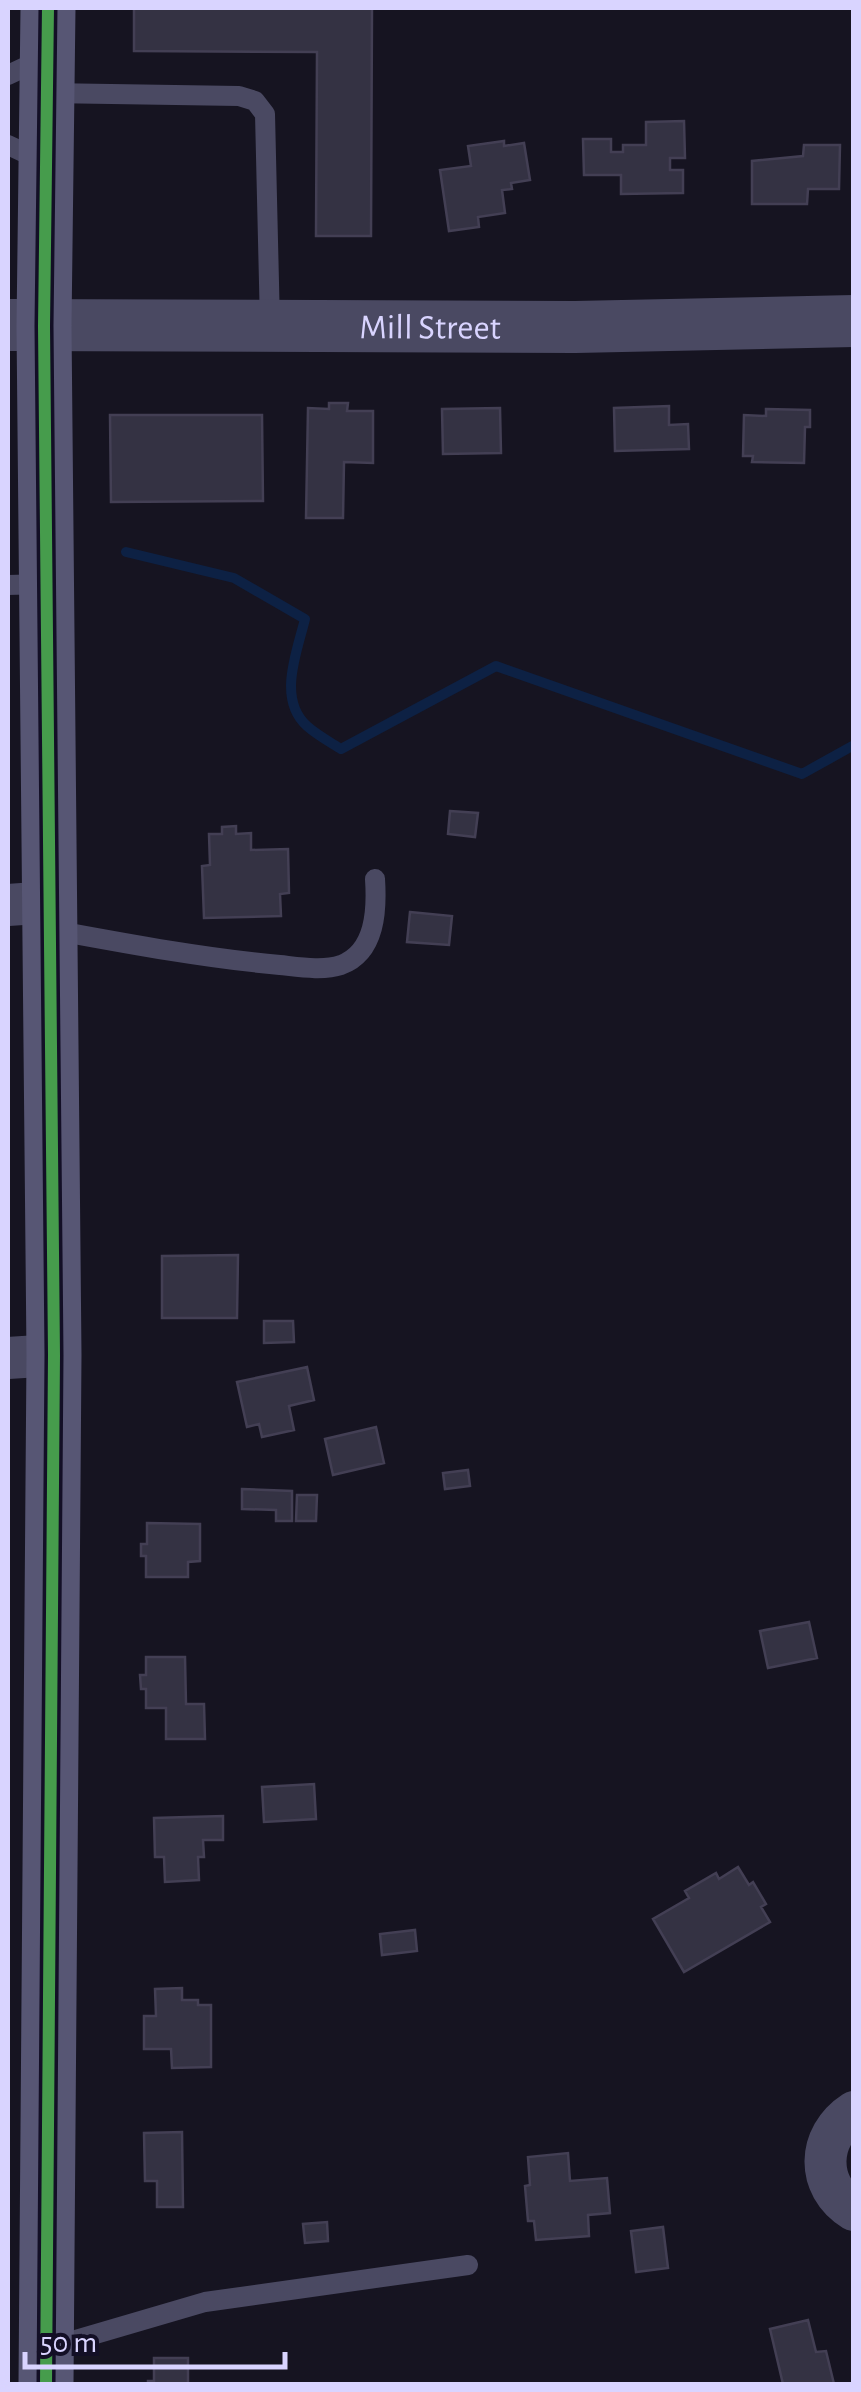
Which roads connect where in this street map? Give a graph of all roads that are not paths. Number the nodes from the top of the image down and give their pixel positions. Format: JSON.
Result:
{"nodes":[{"id":1,"x":37,"y":58,"type":"edge"},
{"id":2,"x":27,"y":154,"type":"edge"},
{"id":3,"x":854,"y":321,"type":"edge"},
{"id":4,"x":26,"y":326,"type":"edge"},
{"id":5,"x":270,"y":326,"type":"junction"},
{"id":6,"x":27,"y":585,"type":"edge"},
{"id":7,"x":375,"y":879,"type":"dead end"},
{"id":8,"x":37,"y":912,"type":"edge"},
{"id":9,"x":30,"y":1356,"type":"edge"},
{"id":10,"x":854,"y":2112,"type":"edge"},
{"id":11,"x":854,"y":2210,"type":"edge"},
{"id":12,"x":468,"y":2265,"type":"dead end"},
{"id":13,"x":46,"y":2366,"type":"edge"}],
"edges":[{"from":1,"to":2,"type":"main road"},
{"from":1,"to":5,"type":"lane"},
{"from":2,"to":4,"type":"main road"},
{"from":3,"to":5,"type":"street","name":"Mill Street"},
{"from":4,"to":5,"type":"street","name":"Mill Street"},
{"from":4,"to":6,"type":"main road"},
{"from":6,"to":8,"type":"main road"},
{"from":7,"to":8,"type":"lane"},
{"from":8,"to":9,"type":"main road"},
{"from":9,"to":13,"type":"main road"},
{"from":10,"to":11,"type":"street"},
{"from":12,"to":13,"type":"lane"}]}
